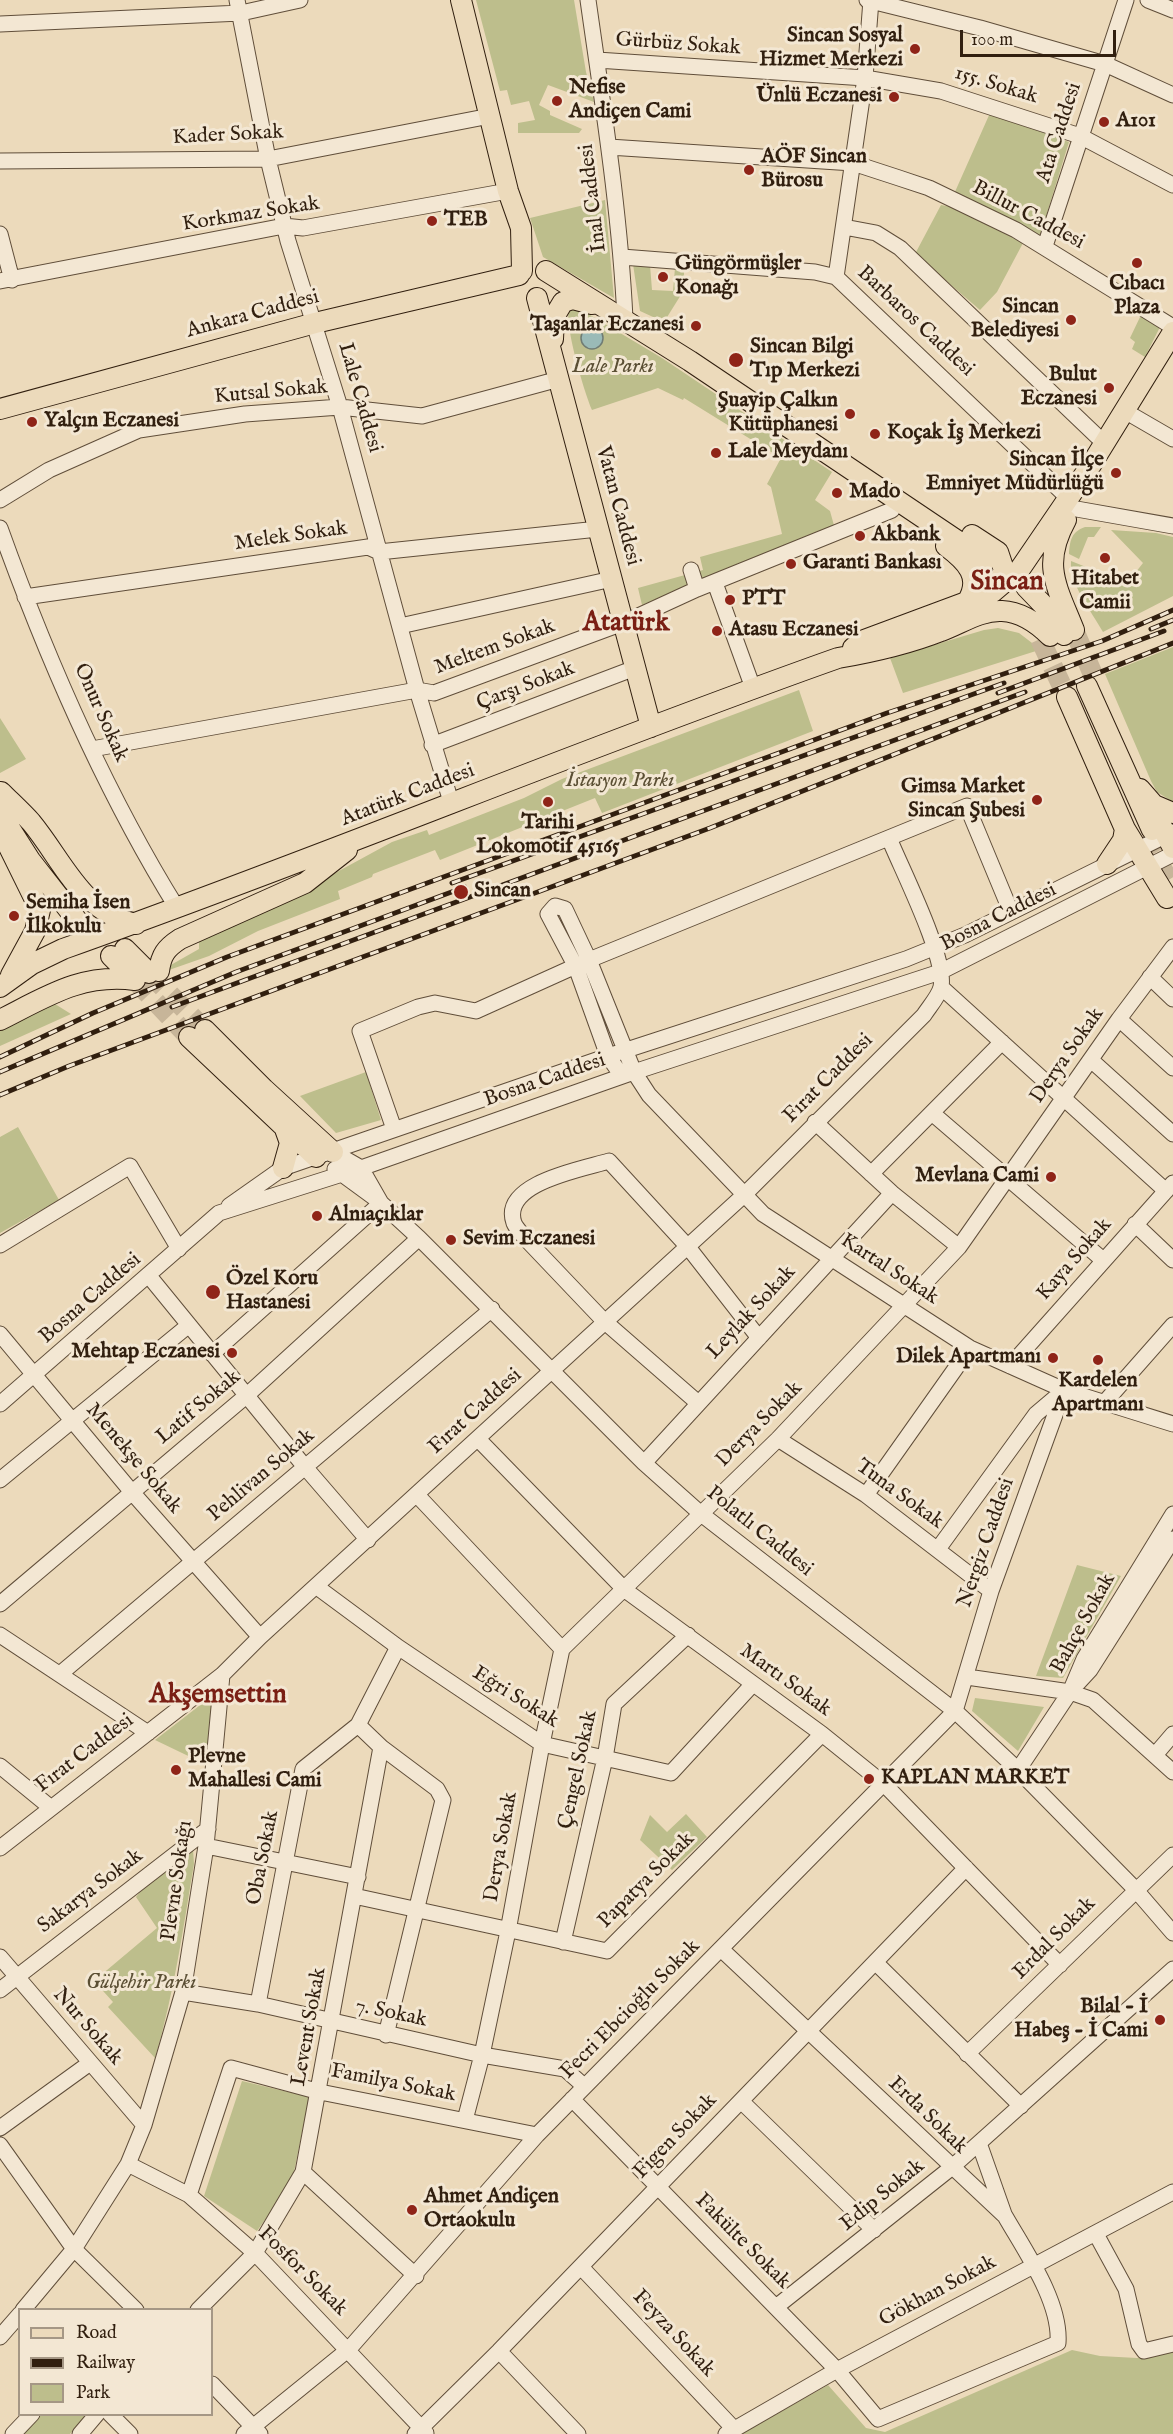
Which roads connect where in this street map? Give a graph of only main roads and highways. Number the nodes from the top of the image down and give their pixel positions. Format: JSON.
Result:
{"nodes":[{"id":1,"x":461,"y":0,"type":"edge"},
{"id":2,"x":532,"y":271,"type":"junction"},
{"id":3,"x":537,"y":298,"type":"junction"},
{"id":4,"x":606,"y":308,"type":"junction"},
{"id":5,"x":1173,"y":332,"type":"edge"},
{"id":6,"x":552,"y":349,"type":"junction"},
{"id":7,"x":0,"y":409,"type":"edge"},
{"id":8,"x":808,"y":441,"type":"junction"},
{"id":9,"x":1103,"y":442,"type":"junction"},
{"id":10,"x":1085,"y":473,"type":"junction"},
{"id":11,"x":1067,"y":501,"type":"junction"},
{"id":12,"x":992,"y":556,"type":"junction"},
{"id":13,"x":1026,"y":587,"type":"dead end"},
{"id":14,"x":993,"y":592,"type":"junction"},
{"id":15,"x":967,"y":602,"type":"junction"},
{"id":16,"x":1057,"y":635,"type":"junction"},
{"id":17,"x":838,"y":658,"type":"junction"},
{"id":18,"x":1082,"y":690,"type":"junction"},
{"id":19,"x":651,"y":727,"type":"junction"},
{"id":20,"x":1125,"y":770,"type":"junction"},
{"id":21,"x":1,"y":791,"type":"edge"},
{"id":22,"x":1146,"y":796,"type":"junction"},
{"id":23,"x":0,"y":813,"type":"edge"},
{"id":24,"x":1173,"y":813,"type":"edge"},
{"id":25,"x":0,"y":829,"type":"edge"},
{"id":26,"x":1125,"y":829,"type":"junction"},
{"id":27,"x":1157,"y":839,"type":"edge"},
{"id":28,"x":356,"y":842,"type":"junction"},
{"id":29,"x":1107,"y":864,"type":"road end"},
{"id":30,"x":1173,"y":874,"type":"edge"},
{"id":31,"x":1170,"y":903,"type":"edge"},
{"id":32,"x":40,"y":910,"type":"junction"},
{"id":33,"x":136,"y":924,"type":"junction"},
{"id":34,"x":63,"y":950,"type":"junction"},
{"id":35,"x":118,"y":952,"type":"tunnel mouth"},
{"id":36,"x":148,"y":975,"type":"junction"},
{"id":37,"x":2,"y":986,"type":"edge"},
{"id":38,"x":0,"y":1020,"type":"edge"},
{"id":39,"x":285,"y":1129,"type":"junction"},
{"id":40,"x":283,"y":1168,"type":"road end"}],
"edges":[{"from":1,"to":2,"type":"main road"},
{"from":2,"to":3,"type":"main road"},
{"from":2,"to":3,"type":"main road"},
{"from":2,"to":4,"type":"main road"},
{"from":2,"to":7,"type":"main road","name":"Ankara Caddesi"},
{"from":3,"to":6,"type":"main road","name":"Vatan Caddesi"},
{"from":4,"to":6,"type":"main road"},
{"from":4,"to":8,"type":"main road"},
{"from":5,"to":9,"type":"main road"},
{"from":6,"to":19,"type":"main road","name":"Vatan Caddesi"},
{"from":8,"to":12,"type":"main road"},
{"from":8,"to":15,"type":"main road"},
{"from":9,"to":10,"type":"main road"},
{"from":9,"to":11,"type":"main road"},
{"from":10,"to":11,"type":"main road"},
{"from":10,"to":14,"type":"main road"},
{"from":11,"to":12,"type":"main road"},
{"from":11,"to":16,"type":"main road"},
{"from":12,"to":14,"type":"main road"},
{"from":13,"to":16,"type":"main road"},
{"from":14,"to":15,"type":"main road"},
{"from":15,"to":17,"type":"main road"},
{"from":16,"to":17,"type":"main road"},
{"from":17,"to":19,"type":"main road","name":"Atatürk Caddesi"},
{"from":18,"to":20,"type":"main road"},
{"from":18,"to":26,"type":"main road"},
{"from":18,"to":27,"type":"main road"},
{"from":19,"to":28,"type":"main road","name":"Atatürk Caddesi"},
{"from":20,"to":22,"type":"main road"},
{"from":20,"to":27,"type":"main road"},
{"from":21,"to":23,"type":"main road"},
{"from":21,"to":33,"type":"main road"},
{"from":22,"to":24,"type":"main road"},
{"from":22,"to":27,"type":"main road"},
{"from":25,"to":32,"type":"main road"},
{"from":26,"to":27,"type":"main road"},
{"from":26,"to":29,"type":"main road"},
{"from":27,"to":31,"type":"main road"},
{"from":28,"to":33,"type":"main road","name":"Atatürk Caddesi"},
{"from":28,"to":36,"type":"main road"},
{"from":30,"to":31,"type":"main road"},
{"from":32,"to":34,"type":"main road"},
{"from":32,"to":37,"type":"main road"},
{"from":33,"to":34,"type":"main road","name":"Atatürk Caddesi"},
{"from":34,"to":37,"type":"main road","name":"Atatürk Caddesi"},
{"from":35,"to":36,"type":"main road"},
{"from":36,"to":38,"type":"main road"},
{"from":39,"to":39,"type":"main road"},
{"from":39,"to":40,"type":"main road"}]}
